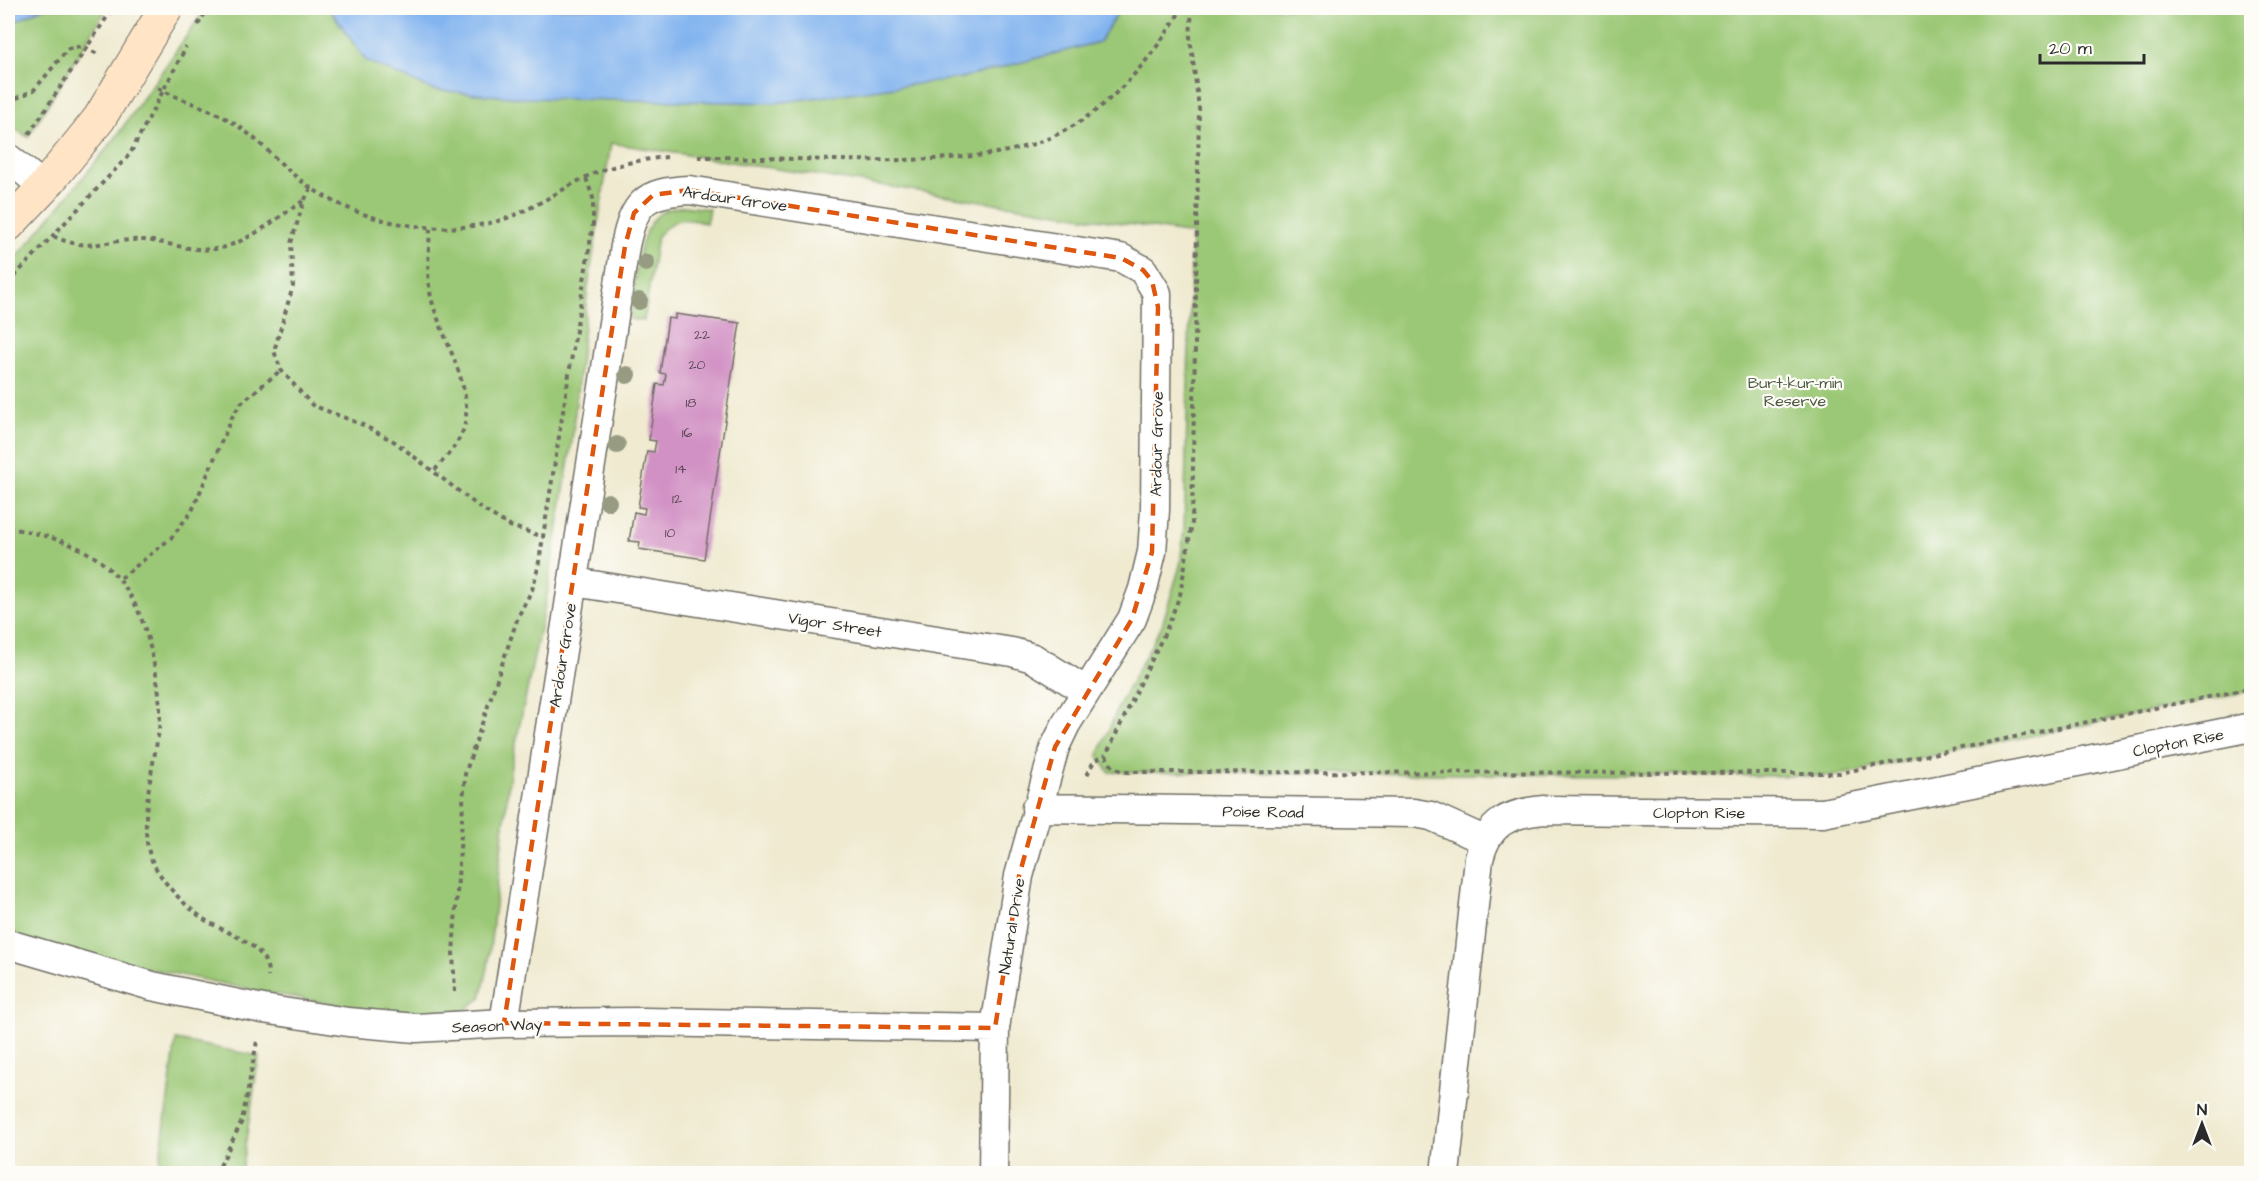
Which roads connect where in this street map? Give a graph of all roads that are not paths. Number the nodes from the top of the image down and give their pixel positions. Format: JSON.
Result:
{"nodes":[{"id":1,"x":166,"y":8,"type":"edge"},
{"id":2,"x":8,"y":158,"type":"edge"},
{"id":3,"x":25,"y":207,"type":"edge"},
{"id":4,"x":574,"y":582,"type":"junction"},
{"id":5,"x":1086,"y":691,"type":"junction"},
{"id":6,"x":2252,"y":727,"type":"edge"},
{"id":7,"x":1036,"y":808,"type":"junction"},
{"id":8,"x":1484,"y":840,"type":"junction"},
{"id":9,"x":8,"y":944,"type":"edge"},
{"id":10,"x":504,"y":1023,"type":"junction"},
{"id":11,"x":995,"y":1029,"type":"junction"},
{"id":12,"x":993,"y":1173,"type":"edge"},
{"id":13,"x":1445,"y":1173,"type":"edge"}],
"edges":[{"from":1,"to":3,"type":"street"},
{"from":2,"to":3,"type":"street"},
{"from":4,"to":5,"type":"street","name":"Vigor Street"},
{"from":4,"to":5,"type":"street","name":"Ardour Grove"},
{"from":4,"to":10,"type":"street","name":"Ardour Grove"},
{"from":5,"to":7,"type":"street","name":"Natural Drive"},
{"from":6,"to":8,"type":"street","name":"Clopton Rise"},
{"from":7,"to":8,"type":"street","name":"Poise Road"},
{"from":7,"to":11,"type":"street","name":"Natural Drive"},
{"from":8,"to":13,"type":"street"},
{"from":9,"to":10,"type":"street","name":"Season Way"},
{"from":10,"to":11,"type":"street","name":"Season Way"},
{"from":11,"to":12,"type":"street","name":"Natural Drive"}]}
